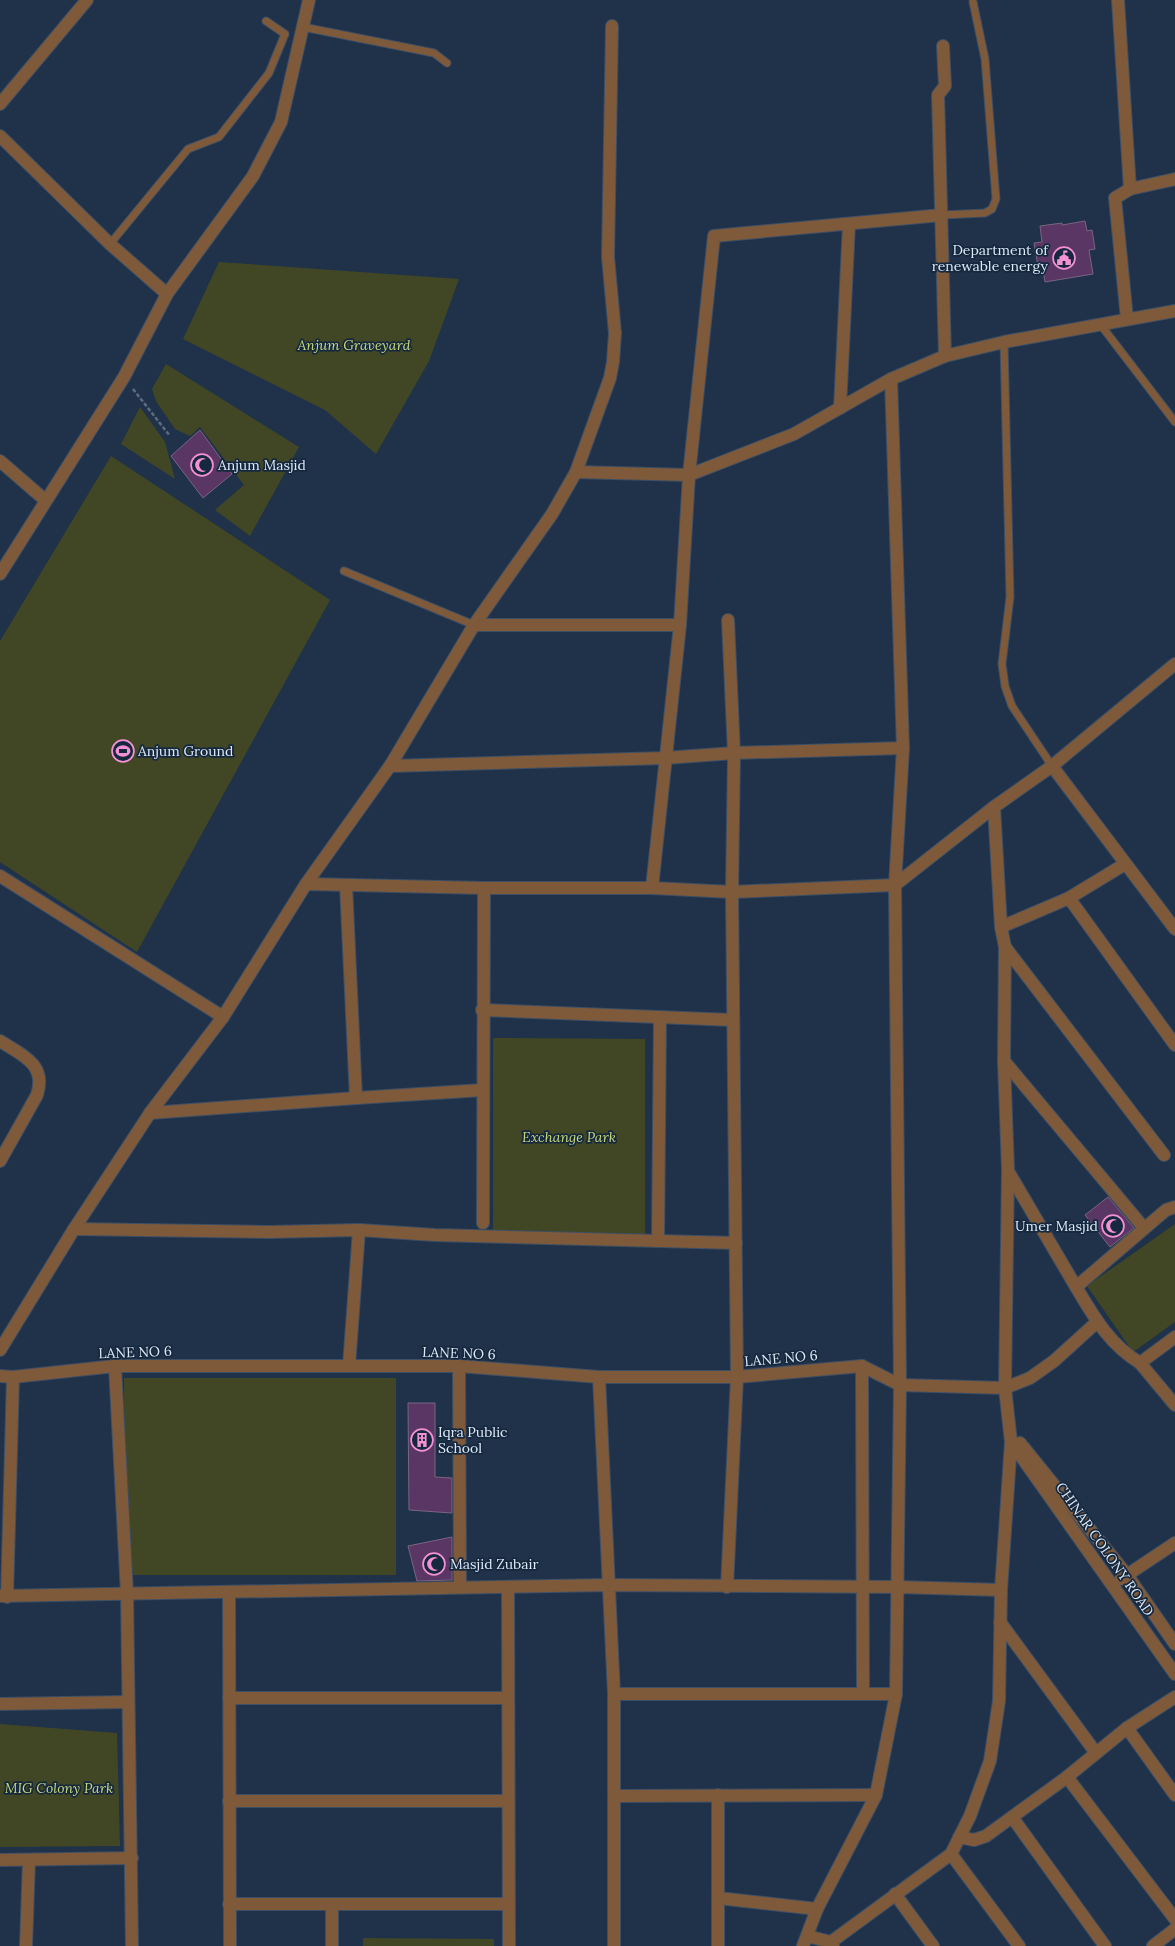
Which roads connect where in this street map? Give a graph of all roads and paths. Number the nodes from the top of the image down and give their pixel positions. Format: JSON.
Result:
{"nodes":[{"id":1,"x":88,"y":0,"type":"edge"},
{"id":2,"x":309,"y":0,"type":"edge"},
{"id":3,"x":1118,"y":0,"type":"edge"},
{"id":4,"x":973,"y":2,"type":"dead end"},
{"id":5,"x":266,"y":21,"type":"dead end"},
{"id":6,"x":612,"y":26,"type":"dead end"},
{"id":7,"x":303,"y":27,"type":"junction"},
{"id":8,"x":944,"y":46,"type":"dead end"},
{"id":9,"x":447,"y":63,"type":"dead end"},
{"id":10,"x":0,"y":104,"type":"edge"},
{"id":11,"x":0,"y":136,"type":"edge"},
{"id":12,"x":1175,"y":179,"type":"edge"},
{"id":13,"x":1130,"y":189,"type":"junction"},
{"id":14,"x":942,"y":215,"type":"junction"},
{"id":15,"x":849,"y":224,"type":"junction"},
{"id":16,"x":110,"y":244,"type":"junction"},
{"id":17,"x":167,"y":294,"type":"junction"},
{"id":18,"x":1175,"y":311,"type":"edge"},
{"id":19,"x":1126,"y":320,"type":"junction"},
{"id":20,"x":1100,"y":324,"type":"junction"},
{"id":21,"x":1004,"y":342,"type":"junction"},
{"id":22,"x":945,"y":356,"type":"junction"},
{"id":23,"x":124,"y":377,"type":"junction"},
{"id":24,"x":891,"y":379,"type":"junction"},
{"id":25,"x":840,"y":408,"type":"junction"},
{"id":26,"x":1175,"y":422,"type":"edge"},
{"id":27,"x":170,"y":436,"type":"dead end"},
{"id":28,"x":0,"y":461,"type":"edge"},
{"id":29,"x":576,"y":472,"type":"junction"},
{"id":30,"x":689,"y":475,"type":"junction"},
{"id":31,"x":45,"y":500,"type":"junction"},
{"id":32,"x":344,"y":571,"type":"dead end"},
{"id":33,"x":0,"y":574,"type":"edge"},
{"id":34,"x":728,"y":620,"type":"dead end"},
{"id":35,"x":474,"y":625,"type":"junction"},
{"id":36,"x":680,"y":625,"type":"junction"},
{"id":37,"x":1175,"y":664,"type":"edge"},
{"id":38,"x":903,"y":748,"type":"junction"},
{"id":39,"x":734,"y":753,"type":"junction"},
{"id":40,"x":665,"y":758,"type":"junction"},
{"id":41,"x":390,"y":766,"type":"junction"},
{"id":42,"x":1052,"y":766,"type":"junction"},
{"id":43,"x":994,"y":807,"type":"junction"},
{"id":44,"x":1125,"y":864,"type":"junction"},
{"id":45,"x":0,"y":876,"type":"edge"},
{"id":46,"x":306,"y":884,"type":"junction"},
{"id":47,"x":346,"y":885,"type":"junction"},
{"id":48,"x":895,"y":885,"type":"junction"},
{"id":49,"x":484,"y":888,"type":"junction"},
{"id":50,"x":652,"y":888,"type":"junction"},
{"id":51,"x":732,"y":892,"type":"junction"},
{"id":52,"x":1069,"y":898,"type":"junction"},
{"id":53,"x":1001,"y":927,"type":"junction"},
{"id":54,"x":1175,"y":929,"type":"edge"},
{"id":55,"x":1005,"y":947,"type":"junction"},
{"id":56,"x":482,"y":1010,"type":"junction"},
{"id":57,"x":223,"y":1017,"type":"junction"},
{"id":58,"x":660,"y":1017,"type":"junction"},
{"id":59,"x":733,"y":1020,"type":"junction"},
{"id":60,"x":0,"y":1041,"type":"edge"},
{"id":61,"x":1175,"y":1045,"type":"edge"},
{"id":62,"x":1004,"y":1061,"type":"junction"},
{"id":63,"x":483,"y":1090,"type":"junction"},
{"id":64,"x":356,"y":1098,"type":"junction"},
{"id":65,"x":150,"y":1113,"type":"junction"},
{"id":66,"x":1164,"y":1155,"type":"dead end"},
{"id":67,"x":0,"y":1161,"type":"edge"},
{"id":68,"x":1008,"y":1170,"type":"junction"},
{"id":69,"x":1175,"y":1207,"type":"edge"},
{"id":70,"x":483,"y":1223,"type":"dead end"},
{"id":71,"x":1144,"y":1228,"type":"junction"},
{"id":72,"x":74,"y":1229,"type":"junction"},
{"id":73,"x":359,"y":1230,"type":"junction"},
{"id":74,"x":658,"y":1241,"type":"junction"},
{"id":75,"x":736,"y":1243,"type":"junction"},
{"id":76,"x":1076,"y":1287,"type":"junction"},
{"id":77,"x":1096,"y":1322,"type":"junction"},
{"id":78,"x":1175,"y":1337,"type":"edge"},
{"id":79,"x":0,"y":1350,"type":"edge"},
{"id":80,"x":1140,"y":1363,"type":"junction"},
{"id":81,"x":115,"y":1366,"type":"junction"},
{"id":82,"x":349,"y":1366,"type":"junction"},
{"id":83,"x":459,"y":1366,"type":"junction"},
{"id":84,"x":862,"y":1366,"type":"junction"},
{"id":85,"x":0,"y":1376,"type":"edge"},
{"id":86,"x":13,"y":1377,"type":"junction"},
{"id":87,"x":599,"y":1377,"type":"junction"},
{"id":88,"x":737,"y":1377,"type":"junction"},
{"id":89,"x":900,"y":1385,"type":"junction"},
{"id":90,"x":1005,"y":1388,"type":"junction"},
{"id":91,"x":1175,"y":1405,"type":"edge"},
{"id":92,"x":1010,"y":1430,"type":"junction"},
{"id":93,"x":1011,"y":1442,"type":"junction"},
{"id":94,"x":1175,"y":1543,"type":"edge"},
{"id":95,"x":1127,"y":1575,"type":"junction"},
{"id":96,"x":1113,"y":1584,"type":"junction"},
{"id":97,"x":608,"y":1585,"type":"junction"},
{"id":98,"x":460,"y":1587,"type":"junction"},
{"id":99,"x":508,"y":1587,"type":"junction"},
{"id":100,"x":727,"y":1587,"type":"junction"},
{"id":101,"x":863,"y":1587,"type":"junction"},
{"id":102,"x":897,"y":1587,"type":"junction"},
{"id":103,"x":1001,"y":1590,"type":"junction"},
{"id":104,"x":229,"y":1592,"type":"junction"},
{"id":105,"x":127,"y":1594,"type":"junction"},
{"id":106,"x":4,"y":1597,"type":"edge"},
{"id":107,"x":1000,"y":1622,"type":"junction"},
{"id":108,"x":1173,"y":1639,"type":"edge"},
{"id":109,"x":1175,"y":1674,"type":"edge"},
{"id":110,"x":614,"y":1694,"type":"junction"},
{"id":111,"x":863,"y":1694,"type":"junction"},
{"id":112,"x":896,"y":1694,"type":"junction"},
{"id":113,"x":1175,"y":1697,"type":"edge"},
{"id":114,"x":229,"y":1698,"type":"junction"},
{"id":115,"x":508,"y":1698,"type":"junction"},
{"id":116,"x":128,"y":1702,"type":"junction"},
{"id":117,"x":0,"y":1704,"type":"edge"},
{"id":118,"x":1127,"y":1728,"type":"junction"},
{"id":119,"x":1096,"y":1753,"type":"junction"},
{"id":120,"x":1067,"y":1777,"type":"junction"},
{"id":121,"x":876,"y":1795,"type":"junction"},
{"id":122,"x":1175,"y":1795,"type":"edge"},
{"id":123,"x":614,"y":1796,"type":"junction"},
{"id":124,"x":718,"y":1796,"type":"junction"},
{"id":125,"x":229,"y":1801,"type":"junction"},
{"id":126,"x":508,"y":1801,"type":"junction"},
{"id":127,"x":1012,"y":1817,"type":"junction"},
{"id":128,"x":959,"y":1837,"type":"junction"},
{"id":129,"x":951,"y":1854,"type":"junction"},
{"id":130,"x":132,"y":1858,"type":"junction"},
{"id":131,"x":0,"y":1860,"type":"edge"},
{"id":132,"x":29,"y":1860,"type":"junction"},
{"id":133,"x":895,"y":1894,"type":"junction"},
{"id":134,"x":718,"y":1898,"type":"junction"},
{"id":135,"x":229,"y":1904,"type":"junction"},
{"id":136,"x":332,"y":1904,"type":"junction"},
{"id":137,"x":509,"y":1904,"type":"junction"},
{"id":138,"x":817,"y":1909,"type":"junction"},
{"id":139,"x":1175,"y":1919,"type":"edge"},
{"id":140,"x":1175,"y":1929,"type":"edge"},
{"id":141,"x":805,"y":1941,"type":"edge"},
{"id":142,"x":832,"y":1944,"type":"edge"},
{"id":143,"x":26,"y":1946,"type":"edge"},
{"id":144,"x":132,"y":1946,"type":"edge"},
{"id":145,"x":230,"y":1946,"type":"edge"},
{"id":146,"x":332,"y":1946,"type":"edge"},
{"id":147,"x":509,"y":1946,"type":"edge"},
{"id":148,"x":614,"y":1946,"type":"edge"},
{"id":149,"x":718,"y":1946,"type":"edge"},
{"id":150,"x":933,"y":1946,"type":"edge"},
{"id":151,"x":1019,"y":1946,"type":"edge"},
{"id":152,"x":1105,"y":1946,"type":"edge"},
{"id":153,"x":1153,"y":1946,"type":"edge"}],
"edges":[{"from":1,"to":10,"type":"street"},
{"from":2,"to":7,"type":"street"},
{"from":3,"to":13,"type":"street"},
{"from":4,"to":14,"type":"lane"},
{"from":5,"to":16,"type":"lane"},
{"from":6,"to":29,"type":"street"},
{"from":7,"to":9,"type":"lane"},
{"from":7,"to":17,"type":"street"},
{"from":8,"to":14,"type":"street"},
{"from":11,"to":16,"type":"street"},
{"from":12,"to":13,"type":"street"},
{"from":13,"to":19,"type":"street"},
{"from":14,"to":15,"type":"street"},
{"from":14,"to":22,"type":"street"},
{"from":15,"to":25,"type":"street"},
{"from":15,"to":30,"type":"street"},
{"from":16,"to":17,"type":"street"},
{"from":17,"to":23,"type":"street"},
{"from":18,"to":19,"type":"street"},
{"from":19,"to":20,"type":"street"},
{"from":20,"to":21,"type":"street"},
{"from":20,"to":26,"type":"lane"},
{"from":21,"to":22,"type":"street"},
{"from":21,"to":42,"type":"lane"},
{"from":22,"to":24,"type":"street"},
{"from":23,"to":27,"type":"path"},
{"from":23,"to":31,"type":"street"},
{"from":24,"to":25,"type":"street"},
{"from":24,"to":38,"type":"street"},
{"from":25,"to":30,"type":"street"},
{"from":28,"to":31,"type":"street"},
{"from":29,"to":30,"type":"street"},
{"from":29,"to":35,"type":"street"},
{"from":30,"to":36,"type":"street"},
{"from":31,"to":33,"type":"street"},
{"from":32,"to":35,"type":"lane"},
{"from":34,"to":39,"type":"street"},
{"from":35,"to":36,"type":"street"},
{"from":35,"to":41,"type":"street"},
{"from":36,"to":40,"type":"street"},
{"from":37,"to":42,"type":"street"},
{"from":38,"to":39,"type":"street"},
{"from":38,"to":48,"type":"street"},
{"from":39,"to":40,"type":"street"},
{"from":39,"to":51,"type":"street"},
{"from":40,"to":41,"type":"street"},
{"from":40,"to":50,"type":"street"},
{"from":41,"to":46,"type":"street"},
{"from":42,"to":43,"type":"street"},
{"from":42,"to":44,"type":"street"},
{"from":43,"to":48,"type":"street"},
{"from":43,"to":53,"type":"street"},
{"from":44,"to":52,"type":"street"},
{"from":44,"to":54,"type":"street"},
{"from":45,"to":57,"type":"street"},
{"from":46,"to":47,"type":"street"},
{"from":46,"to":57,"type":"street"},
{"from":47,"to":49,"type":"street"},
{"from":47,"to":64,"type":"street"},
{"from":48,"to":51,"type":"street"},
{"from":48,"to":89,"type":"street"},
{"from":49,"to":50,"type":"street"},
{"from":49,"to":56,"type":"street"},
{"from":50,"to":51,"type":"street"},
{"from":51,"to":59,"type":"street"},
{"from":52,"to":53,"type":"street"},
{"from":52,"to":61,"type":"street"},
{"from":53,"to":55,"type":"street"},
{"from":55,"to":62,"type":"street"},
{"from":55,"to":66,"type":"street"},
{"from":56,"to":58,"type":"street"},
{"from":56,"to":63,"type":"street"},
{"from":57,"to":65,"type":"street"},
{"from":58,"to":59,"type":"street"},
{"from":58,"to":74,"type":"street"},
{"from":59,"to":75,"type":"street"},
{"from":60,"to":67,"type":"street"},
{"from":62,"to":68,"type":"street"},
{"from":62,"to":71,"type":"street"},
{"from":63,"to":64,"type":"street"},
{"from":63,"to":70,"type":"street"},
{"from":64,"to":65,"type":"street"},
{"from":65,"to":72,"type":"street"},
{"from":68,"to":76,"type":"street"},
{"from":68,"to":90,"type":"street"},
{"from":69,"to":71,"type":"street"},
{"from":71,"to":76,"type":"street"},
{"from":72,"to":73,"type":"street"},
{"from":72,"to":79,"type":"street"},
{"from":73,"to":74,"type":"street"},
{"from":73,"to":82,"type":"street"},
{"from":74,"to":75,"type":"street"},
{"from":75,"to":88,"type":"street"},
{"from":76,"to":77,"type":"street"},
{"from":77,"to":80,"type":"street"},
{"from":77,"to":90,"type":"street"},
{"from":78,"to":80,"type":"street"},
{"from":80,"to":91,"type":"street"},
{"from":81,"to":82,"type":"street","name":"LANE NO 6"},
{"from":81,"to":86,"type":"street","name":"LANE NO 6"},
{"from":81,"to":105,"type":"street"},
{"from":82,"to":83,"type":"street","name":"LANE NO 6"},
{"from":83,"to":87,"type":"street","name":"LANE NO 6"},
{"from":83,"to":98,"type":"street"},
{"from":84,"to":88,"type":"street","name":"LANE NO 6"},
{"from":84,"to":89,"type":"street"},
{"from":84,"to":101,"type":"street"},
{"from":85,"to":86,"type":"street","name":"LANE NO 6"},
{"from":86,"to":106,"type":"street"},
{"from":87,"to":88,"type":"street","name":"LANE NO 6"},
{"from":87,"to":97,"type":"street"},
{"from":88,"to":100,"type":"street"},
{"from":89,"to":90,"type":"street"},
{"from":89,"to":102,"type":"street"},
{"from":90,"to":92,"type":"street"},
{"from":92,"to":93,"type":"street"},
{"from":92,"to":95,"type":"street","name":"CHINAR COLONY ROAD"},
{"from":93,"to":96,"type":"street","name":"CHINAR COLONY ROAD"},
{"from":93,"to":103,"type":"street"},
{"from":94,"to":95,"type":"street"},
{"from":95,"to":96,"type":"street"},
{"from":95,"to":108,"type":"street","name":"CHINAR COLONY ROAD"},
{"from":96,"to":109,"type":"street","name":"CHINAR COLONY ROAD"},
{"from":97,"to":99,"type":"street"},
{"from":97,"to":100,"type":"street"},
{"from":97,"to":110,"type":"street"},
{"from":98,"to":99,"type":"street"},
{"from":98,"to":104,"type":"street"},
{"from":99,"to":115,"type":"street"},
{"from":100,"to":101,"type":"street"},
{"from":101,"to":102,"type":"street"},
{"from":101,"to":111,"type":"street"},
{"from":102,"to":103,"type":"street"},
{"from":102,"to":112,"type":"street"},
{"from":103,"to":107,"type":"street"},
{"from":104,"to":105,"type":"street"},
{"from":104,"to":114,"type":"street"},
{"from":105,"to":106,"type":"street"},
{"from":105,"to":116,"type":"street"},
{"from":107,"to":119,"type":"street"},
{"from":107,"to":128,"type":"street"},
{"from":110,"to":111,"type":"street"},
{"from":110,"to":123,"type":"street"},
{"from":111,"to":112,"type":"street"},
{"from":112,"to":121,"type":"street"},
{"from":113,"to":118,"type":"street"},
{"from":114,"to":115,"type":"street"},
{"from":114,"to":125,"type":"street"},
{"from":115,"to":126,"type":"street"},
{"from":116,"to":117,"type":"street"},
{"from":116,"to":130,"type":"street"},
{"from":118,"to":119,"type":"street"},
{"from":118,"to":122,"type":"street"},
{"from":119,"to":120,"type":"street"},
{"from":120,"to":127,"type":"street"},
{"from":120,"to":139,"type":"street"},
{"from":121,"to":124,"type":"street"},
{"from":121,"to":138,"type":"street"},
{"from":123,"to":124,"type":"street"},
{"from":123,"to":148,"type":"street"},
{"from":124,"to":134,"type":"street"},
{"from":125,"to":126,"type":"street"},
{"from":125,"to":135,"type":"street"},
{"from":126,"to":137,"type":"street"},
{"from":127,"to":128,"type":"street"},
{"from":127,"to":152,"type":"street"},
{"from":128,"to":129,"type":"street"},
{"from":129,"to":133,"type":"street"},
{"from":129,"to":151,"type":"street"},
{"from":130,"to":132,"type":"street"},
{"from":130,"to":144,"type":"street"},
{"from":131,"to":132,"type":"street"},
{"from":132,"to":143,"type":"street"},
{"from":133,"to":142,"type":"street"},
{"from":133,"to":150,"type":"street"},
{"from":134,"to":138,"type":"street"},
{"from":134,"to":149,"type":"street"},
{"from":135,"to":136,"type":"street"},
{"from":135,"to":145,"type":"street"},
{"from":136,"to":137,"type":"street"},
{"from":136,"to":146,"type":"street"},
{"from":137,"to":147,"type":"street"},
{"from":138,"to":141,"type":"street"},
{"from":140,"to":153,"type":"street"},
{"from":141,"to":142,"type":"street"}]}
